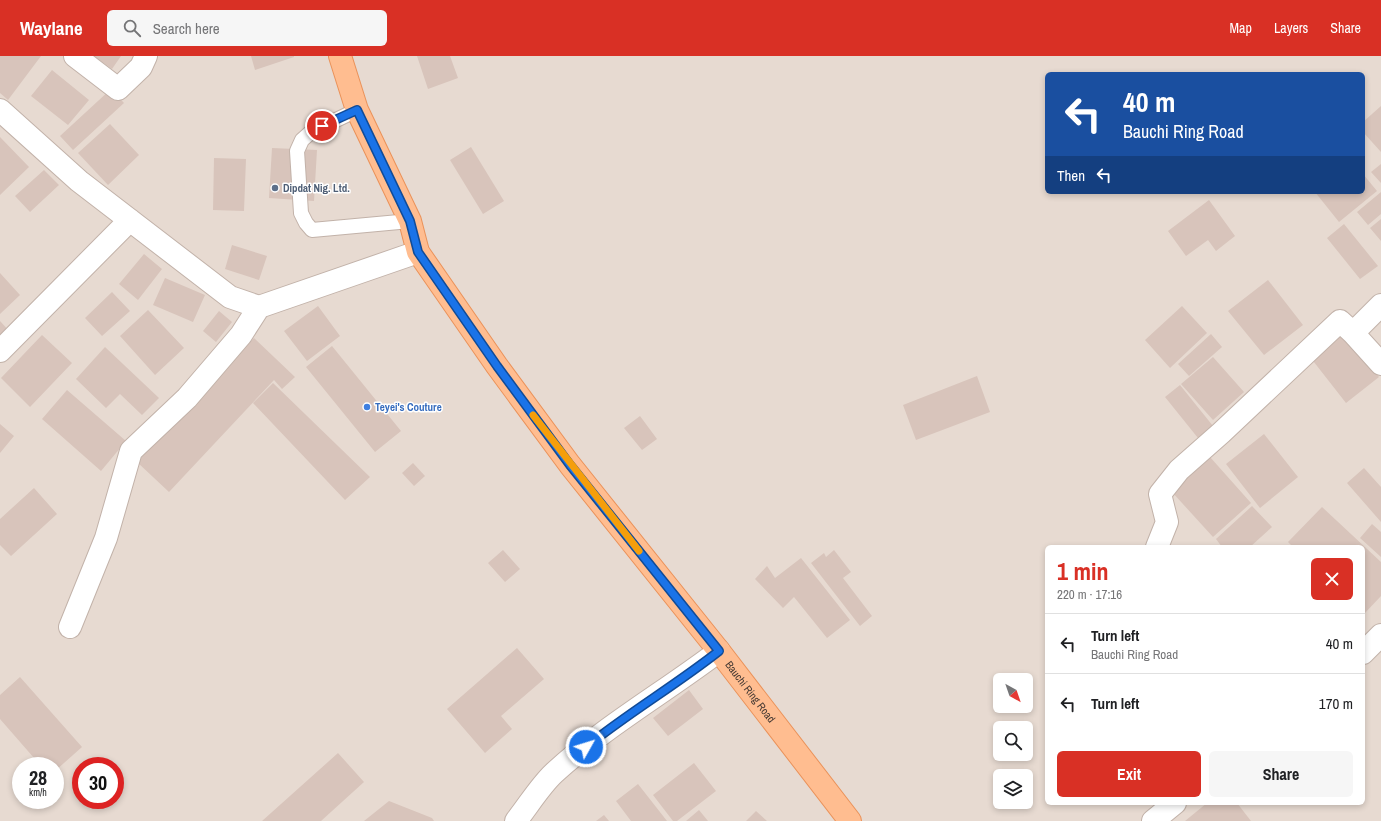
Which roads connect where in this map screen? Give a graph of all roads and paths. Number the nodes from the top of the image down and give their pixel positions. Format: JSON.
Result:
{"nodes":[{"id":1,"x":75,"y":56,"type":"edge"},
{"id":2,"x":146,"y":56,"type":"edge"},
{"id":3,"x":340,"y":56,"type":"edge"},
{"id":4,"x":0,"y":110,"type":"edge"},
{"id":5,"x":357,"y":110,"type":"junction"},
{"id":6,"x":130,"y":220,"type":"junction"},
{"id":7,"x":410,"y":221,"type":"junction"},
{"id":8,"x":418,"y":252,"type":"junction"},
{"id":9,"x":1381,"y":305,"type":"edge"},
{"id":10,"x":258,"y":307,"type":"junction"},
{"id":11,"x":1353,"y":332,"type":"junction"},
{"id":12,"x":0,"y":351,"type":"edge"},
{"id":13,"x":1381,"y":364,"type":"edge"},
{"id":14,"x":1158,"y":545,"type":"edge"},
{"id":15,"x":70,"y":627,"type":"dead end"},
{"id":16,"x":1381,"y":635,"type":"edge"},
{"id":17,"x":719,"y":651,"type":"junction"},
{"id":18,"x":1365,"y":651,"type":"edge"},
{"id":19,"x":1173,"y":805,"type":"edge"},
{"id":20,"x":516,"y":821,"type":"edge"},
{"id":21,"x":850,"y":821,"type":"edge"},
{"id":22,"x":1153,"y":821,"type":"edge"}],
"edges":[{"from":1,"to":2,"type":"street"},
{"from":3,"to":5,"type":"main road","name":"Bauchi Ring Road"},
{"from":4,"to":6,"type":"street"},
{"from":5,"to":7,"type":"main road","name":"Bauchi Ring Road"},
{"from":5,"to":7,"type":"lane"},
{"from":6,"to":10,"type":"street"},
{"from":6,"to":12,"type":"street"},
{"from":7,"to":8,"type":"main road","name":"Bauchi Ring Road"},
{"from":8,"to":10,"type":"street"},
{"from":8,"to":17,"type":"main road","name":"Bauchi Ring Road"},
{"from":9,"to":11,"type":"street"},
{"from":10,"to":15,"type":"street"},
{"from":11,"to":13,"type":"street"},
{"from":11,"to":14,"type":"street"},
{"from":16,"to":18,"type":"street"},
{"from":17,"to":20,"type":"street"},
{"from":17,"to":21,"type":"main road","name":"Bauchi Ring Road"},
{"from":19,"to":22,"type":"street"}]}
